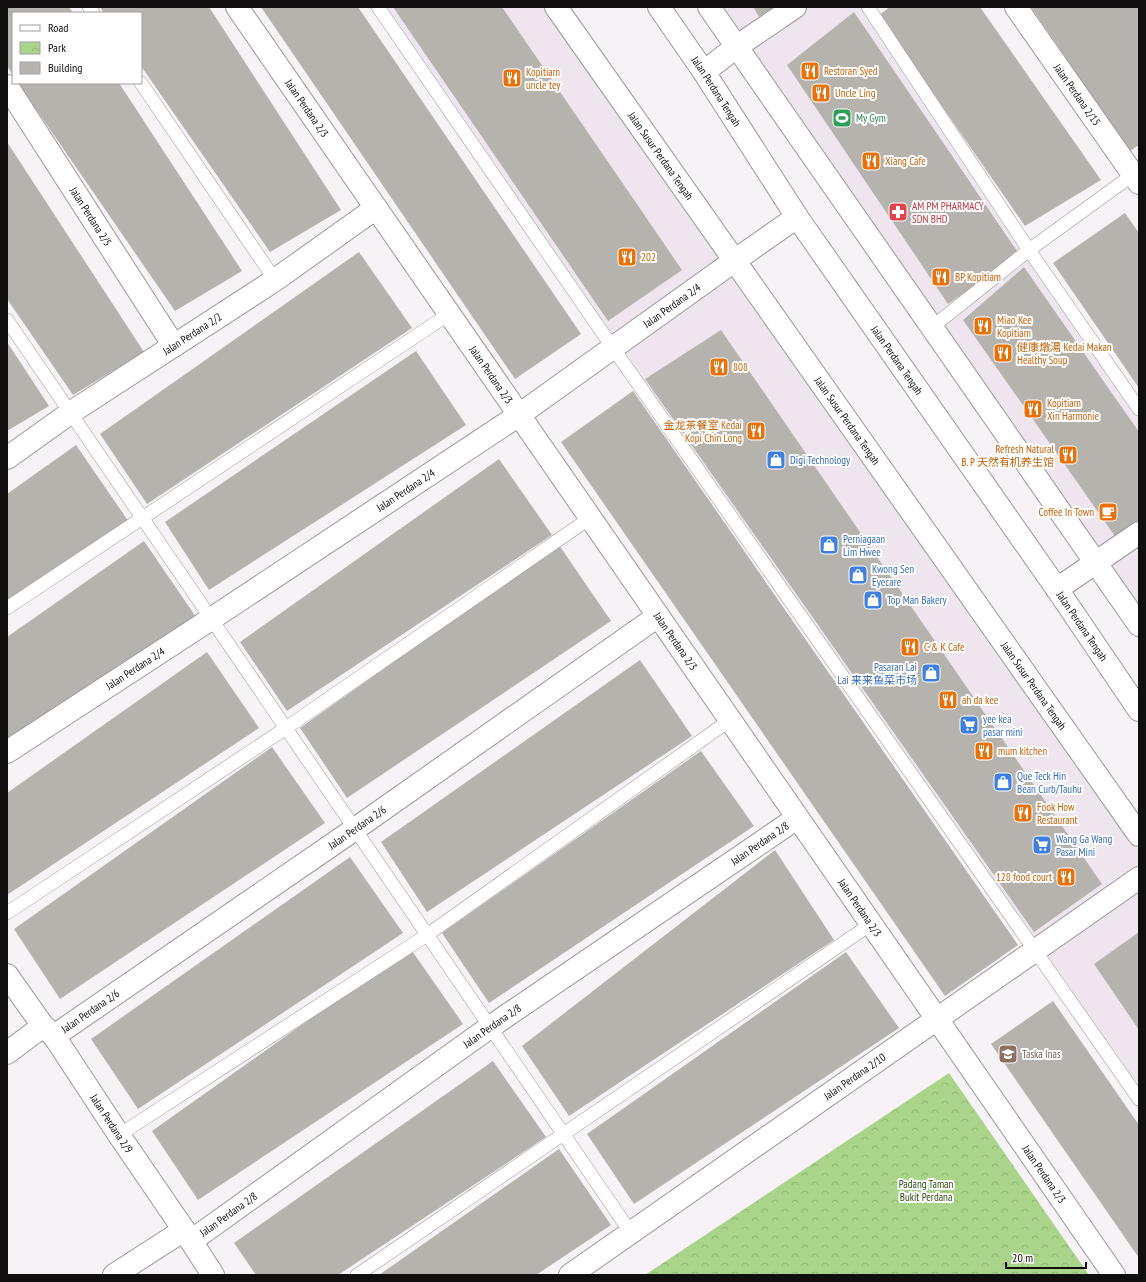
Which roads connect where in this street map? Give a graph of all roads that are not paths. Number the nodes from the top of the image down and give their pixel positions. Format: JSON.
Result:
{"nodes":[{"id":1,"x":237,"y":7,"type":"edge"},
{"id":2,"x":378,"y":7,"type":"edge"},
{"id":3,"x":556,"y":7,"type":"edge"},
{"id":4,"x":659,"y":7,"type":"edge"},
{"id":5,"x":709,"y":7,"type":"edge"},
{"id":6,"x":794,"y":7,"type":"edge"},
{"id":7,"x":868,"y":7,"type":"edge"},
{"id":8,"x":1016,"y":7,"type":"edge"},
{"id":9,"x":736,"y":48,"type":"junction"},
{"id":10,"x":704,"y":72,"type":"junction"},
{"id":11,"x":142,"y":84,"type":"edge"},
{"id":12,"x":7,"y":86,"type":"edge"},
{"id":13,"x":1137,"y":176,"type":"edge"},
{"id":14,"x":376,"y":208,"type":"junction"},
{"id":15,"x":797,"y":217,"type":"junction"},
{"id":16,"x":1029,"y":250,"type":"junction"},
{"id":17,"x":734,"y":261,"type":"junction"},
{"id":18,"x":275,"y":280,"type":"junction"},
{"id":19,"x":449,"y":314,"type":"junction"},
{"id":20,"x":7,"y":320,"type":"edge"},
{"id":21,"x":931,"y":328,"type":"junction"},
{"id":22,"x":174,"y":346,"type":"junction"},
{"id":23,"x":613,"y":348,"type":"junction"},
{"id":24,"x":1139,"y":409,"type":"edge"},
{"id":25,"x":70,"y":413,"type":"junction"},
{"id":26,"x":519,"y":415,"type":"junction"},
{"id":27,"x":7,"y":458,"type":"edge"},
{"id":28,"x":142,"y":518,"type":"junction"},
{"id":29,"x":590,"y":518,"type":"junction"},
{"id":30,"x":1139,"y":533,"type":"edge"},
{"id":31,"x":1096,"y":562,"type":"junction"},
{"id":32,"x":1056,"y":589,"type":"junction"},
{"id":33,"x":7,"y":608,"type":"edge"},
{"id":34,"x":658,"y":616,"type":"junction"},
{"id":35,"x":211,"y":619,"type":"junction"},
{"id":36,"x":1139,"y":625,"type":"edge"},
{"id":37,"x":1139,"y":710,"type":"edge"},
{"id":38,"x":730,"y":720,"type":"junction"},
{"id":39,"x":286,"y":728,"type":"junction"},
{"id":40,"x":7,"y":752,"type":"edge"},
{"id":41,"x":797,"y":818,"type":"junction"},
{"id":42,"x":355,"y":829,"type":"junction"},
{"id":43,"x":1139,"y":835,"type":"edge"},
{"id":44,"x":1139,"y":878,"type":"edge"},
{"id":45,"x":7,"y":913,"type":"edge"},
{"id":46,"x":871,"y":924,"type":"junction"},
{"id":47,"x":427,"y":935,"type":"junction"},
{"id":48,"x":1035,"y":951,"type":"junction"},
{"id":49,"x":7,"y":975,"type":"edge"},
{"id":50,"x":937,"y":1019,"type":"junction"},
{"id":51,"x":490,"y":1028,"type":"junction"},
{"id":52,"x":49,"y":1031,"type":"junction"},
{"id":53,"x":7,"y":1053,"type":"edge"},
{"id":54,"x":1139,"y":1099,"type":"edge"},
{"id":55,"x":563,"y":1134,"type":"junction"},
{"id":56,"x":119,"y":1135,"type":"junction"},
{"id":57,"x":631,"y":1233,"type":"junction"},
{"id":58,"x":188,"y":1235,"type":"junction"},
{"id":59,"x":114,"y":1275,"type":"edge"},
{"id":60,"x":213,"y":1275,"type":"edge"},
{"id":61,"x":357,"y":1275,"type":"edge"},
{"id":62,"x":570,"y":1275,"type":"edge"},
{"id":63,"x":1114,"y":1275,"type":"edge"}],
"edges":[{"from":1,"to":14,"type":"street","name":"Jalan Perdana 2/3"},
{"from":2,"to":23,"type":"lane"},
{"from":3,"to":17,"type":"street","name":"Jalan Susur Perdana Tengah"},
{"from":4,"to":10,"type":"street","name":"Jalan Perdana Tengah"},
{"from":5,"to":9,"type":"street"},
{"from":6,"to":9,"type":"street"},
{"from":7,"to":16,"type":"lane"},
{"from":8,"to":13,"type":"street","name":"Jalan Perdana 2/15"},
{"from":9,"to":10,"type":"street"},
{"from":9,"to":21,"type":"street"},
{"from":10,"to":15,"type":"street","name":"Jalan Perdana Tengah"},
{"from":11,"to":18,"type":"lane"},
{"from":12,"to":22,"type":"street","name":"Jalan Perdana 2/5"},
{"from":13,"to":16,"type":"lane"},
{"from":14,"to":18,"type":"street","name":"Jalan Perdana 2/2"},
{"from":14,"to":19,"type":"street","name":"Jalan Perdana 2/3"},
{"from":15,"to":17,"type":"street","name":"Jalan Perdana 2/4"},
{"from":15,"to":32,"type":"street","name":"Jalan Perdana Tengah"},
{"from":16,"to":21,"type":"lane"},
{"from":16,"to":24,"type":"lane"},
{"from":17,"to":23,"type":"street","name":"Jalan Perdana 2/4"},
{"from":17,"to":43,"type":"street","name":"Jalan Susur Perdana Tengah"},
{"from":18,"to":22,"type":"street","name":"Jalan Perdana 2/2"},
{"from":19,"to":26,"type":"street","name":"Jalan Perdana 2/3"},
{"from":19,"to":28,"type":"lane"},
{"from":20,"to":25,"type":"lane"},
{"from":21,"to":31,"type":"street"},
{"from":22,"to":25,"type":"street","name":"Jalan Perdana 2/2"},
{"from":23,"to":26,"type":"street","name":"Jalan Perdana 2/4"},
{"from":23,"to":48,"type":"lane"},
{"from":25,"to":27,"type":"street","name":"Jalan Perdana 2/2"},
{"from":25,"to":28,"type":"lane"},
{"from":26,"to":29,"type":"street","name":"Jalan Perdana 2/3"},
{"from":26,"to":35,"type":"street","name":"Jalan Perdana 2/4"},
{"from":28,"to":33,"type":"lane"},
{"from":28,"to":35,"type":"lane"},
{"from":29,"to":34,"type":"street","name":"Jalan Perdana 2/3"},
{"from":29,"to":39,"type":"lane"},
{"from":30,"to":31,"type":"street"},
{"from":31,"to":32,"type":"street"},
{"from":31,"to":36,"type":"street"},
{"from":32,"to":37,"type":"street","name":"Jalan Perdana Tengah"},
{"from":34,"to":38,"type":"street","name":"Jalan Perdana 2/3"},
{"from":34,"to":42,"type":"street","name":"Jalan Perdana 2/6"},
{"from":35,"to":39,"type":"lane"},
{"from":35,"to":40,"type":"street","name":"Jalan Perdana 2/4"},
{"from":38,"to":41,"type":"street","name":"Jalan Perdana 2/3"},
{"from":38,"to":47,"type":"lane"},
{"from":39,"to":42,"type":"lane"},
{"from":39,"to":45,"type":"lane"},
{"from":41,"to":46,"type":"street","name":"Jalan Perdana 2/3"},
{"from":41,"to":51,"type":"street","name":"Jalan Perdana 2/8"},
{"from":42,"to":47,"type":"lane"},
{"from":42,"to":52,"type":"street","name":"Jalan Perdana 2/6"},
{"from":44,"to":48,"type":"street","name":"Jalan Perdana 2/10"},
{"from":46,"to":50,"type":"street","name":"Jalan Perdana 2/3"},
{"from":46,"to":55,"type":"lane"},
{"from":47,"to":51,"type":"lane"},
{"from":47,"to":56,"type":"lane"},
{"from":48,"to":50,"type":"street","name":"Jalan Perdana 2/10"},
{"from":48,"to":54,"type":"lane"},
{"from":49,"to":52,"type":"street","name":"Jalan Perdana 2/9"},
{"from":50,"to":57,"type":"street","name":"Jalan Perdana 2/10"},
{"from":50,"to":63,"type":"street","name":"Jalan Perdana 2/3"},
{"from":51,"to":55,"type":"lane"},
{"from":51,"to":58,"type":"street","name":"Jalan Perdana 2/8"},
{"from":52,"to":53,"type":"street","name":"Jalan Perdana 2/6"},
{"from":52,"to":56,"type":"street","name":"Jalan Perdana 2/9"},
{"from":55,"to":57,"type":"lane"},
{"from":55,"to":61,"type":"lane"},
{"from":56,"to":58,"type":"street","name":"Jalan Perdana 2/9"},
{"from":57,"to":62,"type":"street","name":"Jalan Perdana 2/10"},
{"from":58,"to":59,"type":"street","name":"Jalan Perdana 2/8"},
{"from":58,"to":60,"type":"street","name":"Jalan Perdana 2/9"}]}
